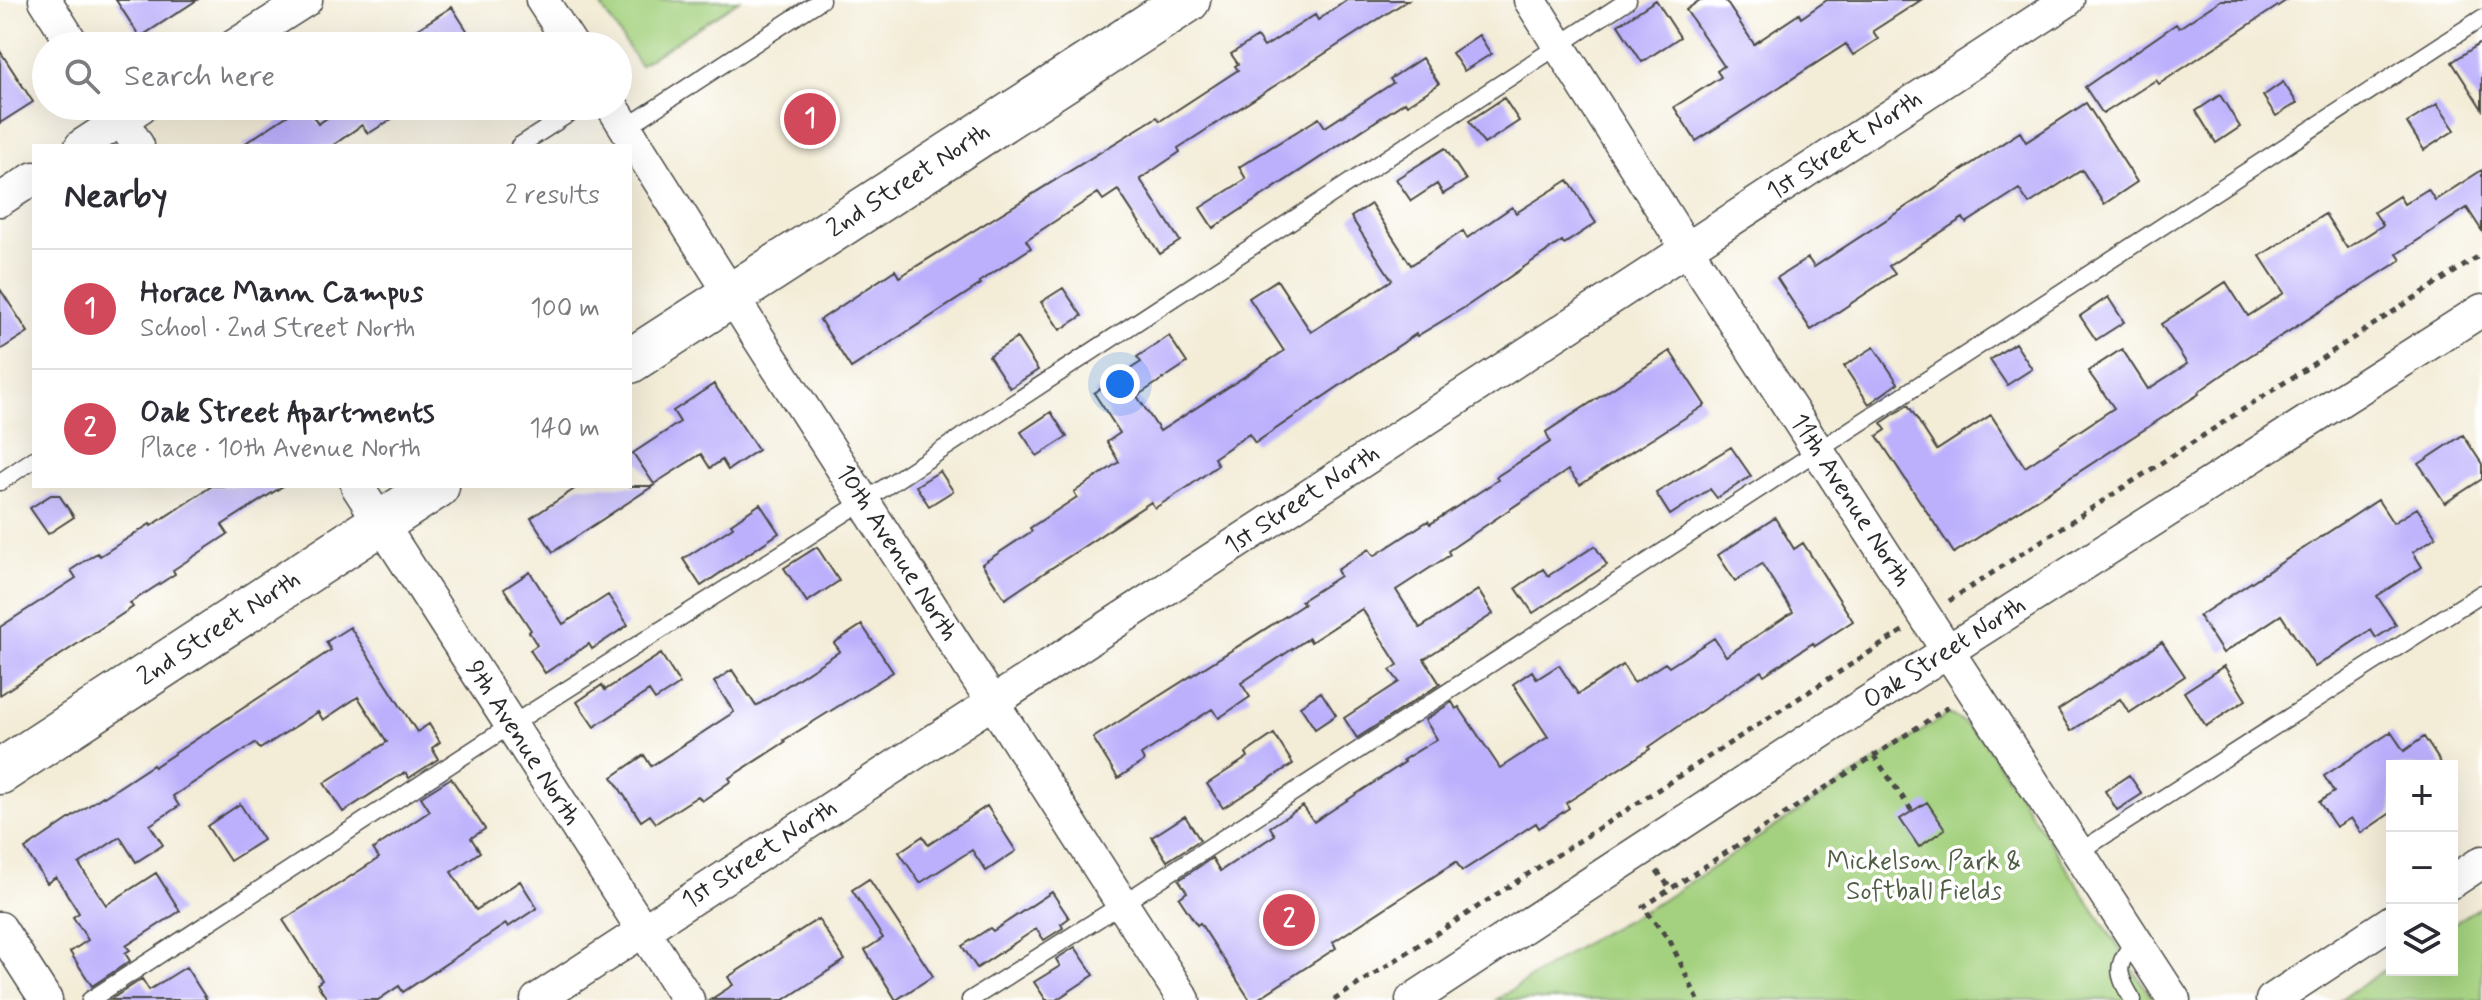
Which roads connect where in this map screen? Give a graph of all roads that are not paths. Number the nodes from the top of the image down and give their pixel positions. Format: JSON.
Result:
{"nodes":[{"id":1,"x":45,"y":0,"type":"edge"},
{"id":2,"x":306,"y":0,"type":"edge"},
{"id":3,"x":542,"y":0,"type":"edge"},
{"id":4,"x":821,"y":0,"type":"edge"},
{"id":5,"x":1188,"y":0,"type":"edge"},
{"id":6,"x":1530,"y":0,"type":"edge"},
{"id":7,"x":1628,"y":0,"type":"edge"},
{"id":8,"x":2068,"y":0,"type":"edge"},
{"id":9,"x":2482,"y":18,"type":"edge"},
{"id":10,"x":65,"y":32,"type":"edge"},
{"id":11,"x":256,"y":32,"type":"edge"},
{"id":12,"x":563,"y":32,"type":"edge"},
{"id":13,"x":1559,"y":45,"type":"junction"},
{"id":14,"x":632,"y":109,"type":"edge"},
{"id":15,"x":126,"y":120,"type":"edge"},
{"id":16,"x":559,"y":120,"type":"edge"},
{"id":17,"x":622,"y":120,"type":"edge"},
{"id":18,"x":84,"y":144,"type":"edge"},
{"id":19,"x":522,"y":144,"type":"edge"},
{"id":20,"x":32,"y":179,"type":"edge"},
{"id":21,"x":0,"y":200,"type":"edge"},
{"id":22,"x":1687,"y":249,"type":"junction"},
{"id":23,"x":731,"y":295,"type":"junction"},
{"id":24,"x":2482,"y":310,"type":"edge"},
{"id":25,"x":632,"y":360,"type":"edge"},
{"id":26,"x":1818,"y":451,"type":"junction"},
{"id":27,"x":32,"y":460,"type":"edge"},
{"id":28,"x":0,"y":482,"type":"edge"},
{"id":29,"x":358,"y":488,"type":"edge"},
{"id":30,"x":434,"y":488,"type":"edge"},
{"id":31,"x":864,"y":501,"type":"junction"},
{"id":32,"x":381,"y":523,"type":"junction"},
{"id":33,"x":2482,"y":593,"type":"edge"},
{"id":34,"x":1948,"y":651,"type":"junction"},
{"id":35,"x":993,"y":702,"type":"junction"},
{"id":36,"x":511,"y":725,"type":"junction"},
{"id":37,"x":0,"y":772,"type":"edge"},
{"id":38,"x":2079,"y":852,"type":"junction"},
{"id":39,"x":2482,"y":862,"type":"edge"},
{"id":40,"x":2458,"y":878,"type":"edge"},
{"id":41,"x":1122,"y":904,"type":"junction"},
{"id":42,"x":2386,"y":925,"type":"edge"},
{"id":43,"x":0,"y":928,"type":"edge"},
{"id":44,"x":644,"y":930,"type":"junction"},
{"id":45,"x":2136,"y":940,"type":"junction"},
{"id":46,"x":46,"y":1000,"type":"edge"},
{"id":47,"x":90,"y":1000,"type":"edge"},
{"id":48,"x":537,"y":1000,"type":"edge"},
{"id":49,"x":688,"y":1000,"type":"edge"},
{"id":50,"x":970,"y":1000,"type":"edge"},
{"id":51,"x":1184,"y":1000,"type":"edge"},
{"id":52,"x":1412,"y":1000,"type":"edge"},
{"id":53,"x":2133,"y":1000,"type":"edge"},
{"id":54,"x":2174,"y":1000,"type":"edge"},
{"id":55,"x":2272,"y":1000,"type":"edge"}],
"edges":[{"from":1,"to":10,"type":"street"},
{"from":2,"to":11,"type":"street"},
{"from":3,"to":12,"type":"street"},
{"from":4,"to":14,"type":"lane"},
{"from":5,"to":23,"type":"street","name":"2nd Street North"},
{"from":6,"to":13,"type":"street","name":"11th Avenue North"},
{"from":7,"to":13,"type":"lane"},
{"from":8,"to":22,"type":"street","name":"1st Street North"},
{"from":9,"to":26,"type":"lane"},
{"from":13,"to":22,"type":"street","name":"11th Avenue North"},
{"from":13,"to":31,"type":"lane"},
{"from":15,"to":18,"type":"street"},
{"from":16,"to":19,"type":"lane"},
{"from":17,"to":23,"type":"street","name":"10th Avenue North"},
{"from":20,"to":21,"type":"street"},
{"from":22,"to":26,"type":"street","name":"11th Avenue North"},
{"from":22,"to":35,"type":"street","name":"1st Street North"},
{"from":23,"to":25,"type":"street","name":"2nd Street North"},
{"from":23,"to":31,"type":"street","name":"10th Avenue North"},
{"from":24,"to":34,"type":"street","name":"Oak Street North"},
{"from":26,"to":34,"type":"street","name":"11th Avenue North"},
{"from":26,"to":41,"type":"lane"},
{"from":27,"to":28,"type":"lane"},
{"from":29,"to":32,"type":"street","name":"9th Avenue North"},
{"from":30,"to":32,"type":"street","name":"2nd Street North"},
{"from":31,"to":35,"type":"street","name":"10th Avenue North"},
{"from":31,"to":36,"type":"lane"},
{"from":32,"to":36,"type":"street","name":"9th Avenue North"},
{"from":32,"to":37,"type":"street","name":"2nd Street North"},
{"from":33,"to":38,"type":"lane"},
{"from":34,"to":38,"type":"street","name":"11th Avenue North"},
{"from":34,"to":52,"type":"street","name":"Oak Street North"},
{"from":35,"to":41,"type":"street","name":"10th Avenue North"},
{"from":35,"to":44,"type":"street","name":"1st Street North"},
{"from":36,"to":44,"type":"street","name":"9th Avenue North"},
{"from":36,"to":47,"type":"lane"},
{"from":38,"to":45,"type":"street","name":"11th Avenue North"},
{"from":39,"to":40,"type":"street"},
{"from":41,"to":50,"type":"lane"},
{"from":41,"to":51,"type":"street","name":"10th Avenue North"},
{"from":42,"to":55,"type":"street"},
{"from":43,"to":46,"type":"street"},
{"from":44,"to":48,"type":"street","name":"1st Street North"},
{"from":44,"to":49,"type":"street","name":"9th Avenue North"},
{"from":45,"to":53,"type":"lane"},
{"from":45,"to":54,"type":"street","name":"11th Avenue North"}]}
